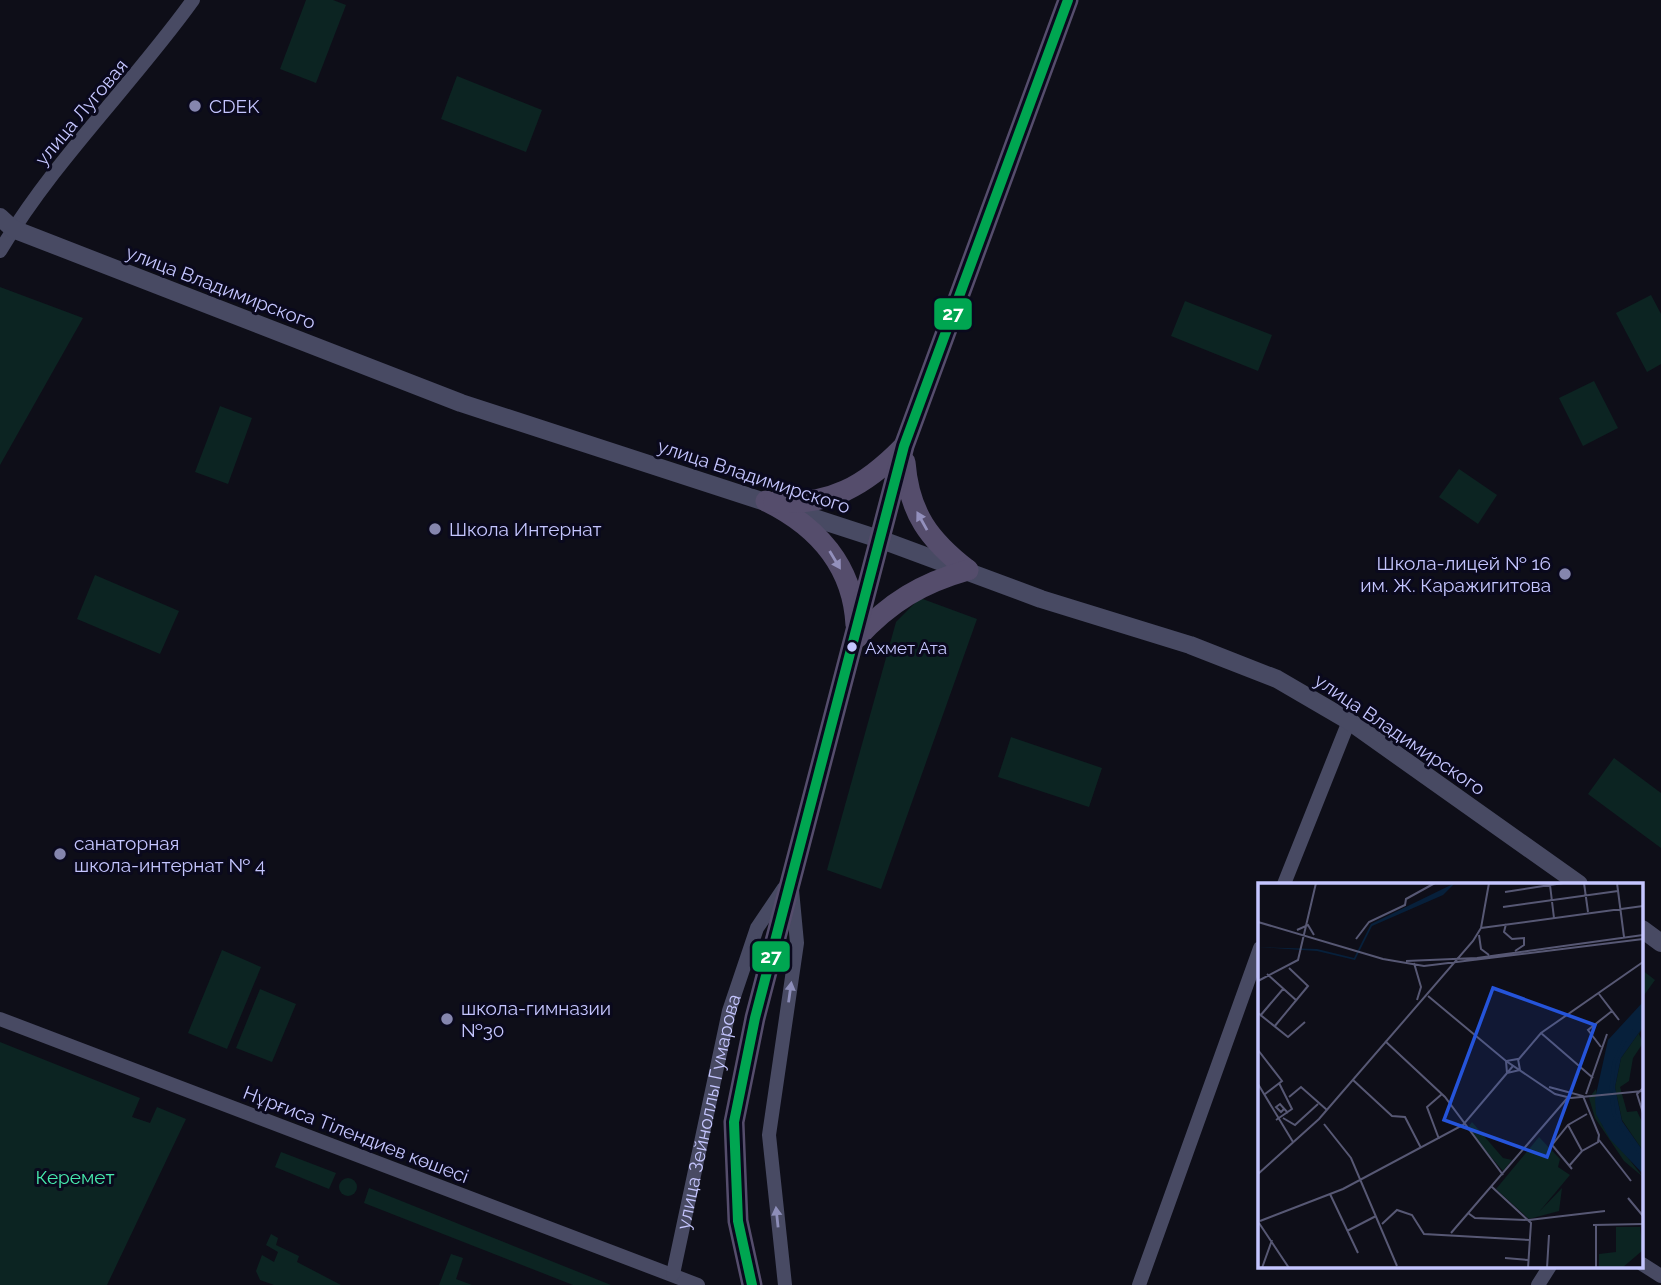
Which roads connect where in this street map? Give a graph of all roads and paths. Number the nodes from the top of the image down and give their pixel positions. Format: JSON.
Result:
{"nodes":[{"id":1,"x":193,"y":0,"type":"edge"},
{"id":2,"x":1068,"y":0,"type":"edge"},
{"id":3,"x":7,"y":223,"type":"edge"},
{"id":4,"x":0,"y":251,"type":"edge"},
{"id":5,"x":904,"y":446,"type":"junction"},
{"id":6,"x":766,"y":501,"type":"junction"},
{"id":7,"x":882,"y":540,"type":"junction"},
{"id":8,"x":968,"y":570,"type":"junction"},
{"id":9,"x":856,"y":639,"type":"junction"},
{"id":10,"x":1349,"y":721,"type":"junction"},
{"id":11,"x":791,"y":878,"type":"junction"},
{"id":12,"x":1284,"y":883,"type":"edge"},
{"id":13,"x":1578,"y":883,"type":"edge"},
{"id":14,"x":1644,"y":930,"type":"edge"},
{"id":15,"x":1661,"y":943,"type":"edge"},
{"id":16,"x":1258,"y":954,"type":"edge"},
{"id":17,"x":0,"y":1019,"type":"edge"},
{"id":18,"x":1644,"y":1265,"type":"edge"},
{"id":19,"x":1549,"y":1268,"type":"edge"},
{"id":20,"x":673,"y":1274,"type":"junction"},
{"id":21,"x":1661,"y":1276,"type":"edge"},
{"id":22,"x":698,"y":1285,"type":"edge"},
{"id":23,"x":752,"y":1285,"type":"edge"},
{"id":24,"x":785,"y":1285,"type":"edge"},
{"id":25,"x":1139,"y":1285,"type":"edge"},
{"id":26,"x":1538,"y":1285,"type":"edge"}],
"edges":[{"from":1,"to":3,"type":"street","name":"улица Луговая"},
{"from":2,"to":5,"type":"main road"},
{"from":3,"to":4,"type":"street","name":"улица Луговая"},
{"from":3,"to":6,"type":"street","name":"улица Владимирского"},
{"from":5,"to":6,"type":"main road"},
{"from":5,"to":7,"type":"main road"},
{"from":8,"to":5,"type":"main road","one_way":true},
{"from":6,"to":7,"type":"street","name":"улица Владимирского"},
{"from":6,"to":9,"type":"main road","one_way":true},
{"from":7,"to":8,"type":"street","name":"улица Владимирского"},
{"from":7,"to":9,"type":"main road","name":"улица Зейноллы Гумарова"},
{"from":8,"to":9,"type":"main road"},
{"from":8,"to":10,"type":"street","name":"улица Владимирского"},
{"from":9,"to":11,"type":"main road","name":"улица Зейноллы Гумарова"},
{"from":10,"to":12,"type":"street"},
{"from":10,"to":13,"type":"street","name":"улица Владимирского"},
{"from":11,"to":20,"type":"street","name":"улица Зейноллы Гумарова"},
{"from":11,"to":23,"type":"main road","name":"улица Зейноллы Гумарова"},
{"from":24,"to":11,"type":"street","one_way":true},
{"from":14,"to":15,"type":"street"},
{"from":16,"to":25,"type":"street"},
{"from":17,"to":20,"type":"street","name":"Нұрғиса Тілендиев көшесі"},
{"from":18,"to":21,"type":"street"},
{"from":19,"to":26,"type":"street"},
{"from":20,"to":22,"type":"street","name":"Нұрғиса Тілендиев көшесі"}]}
